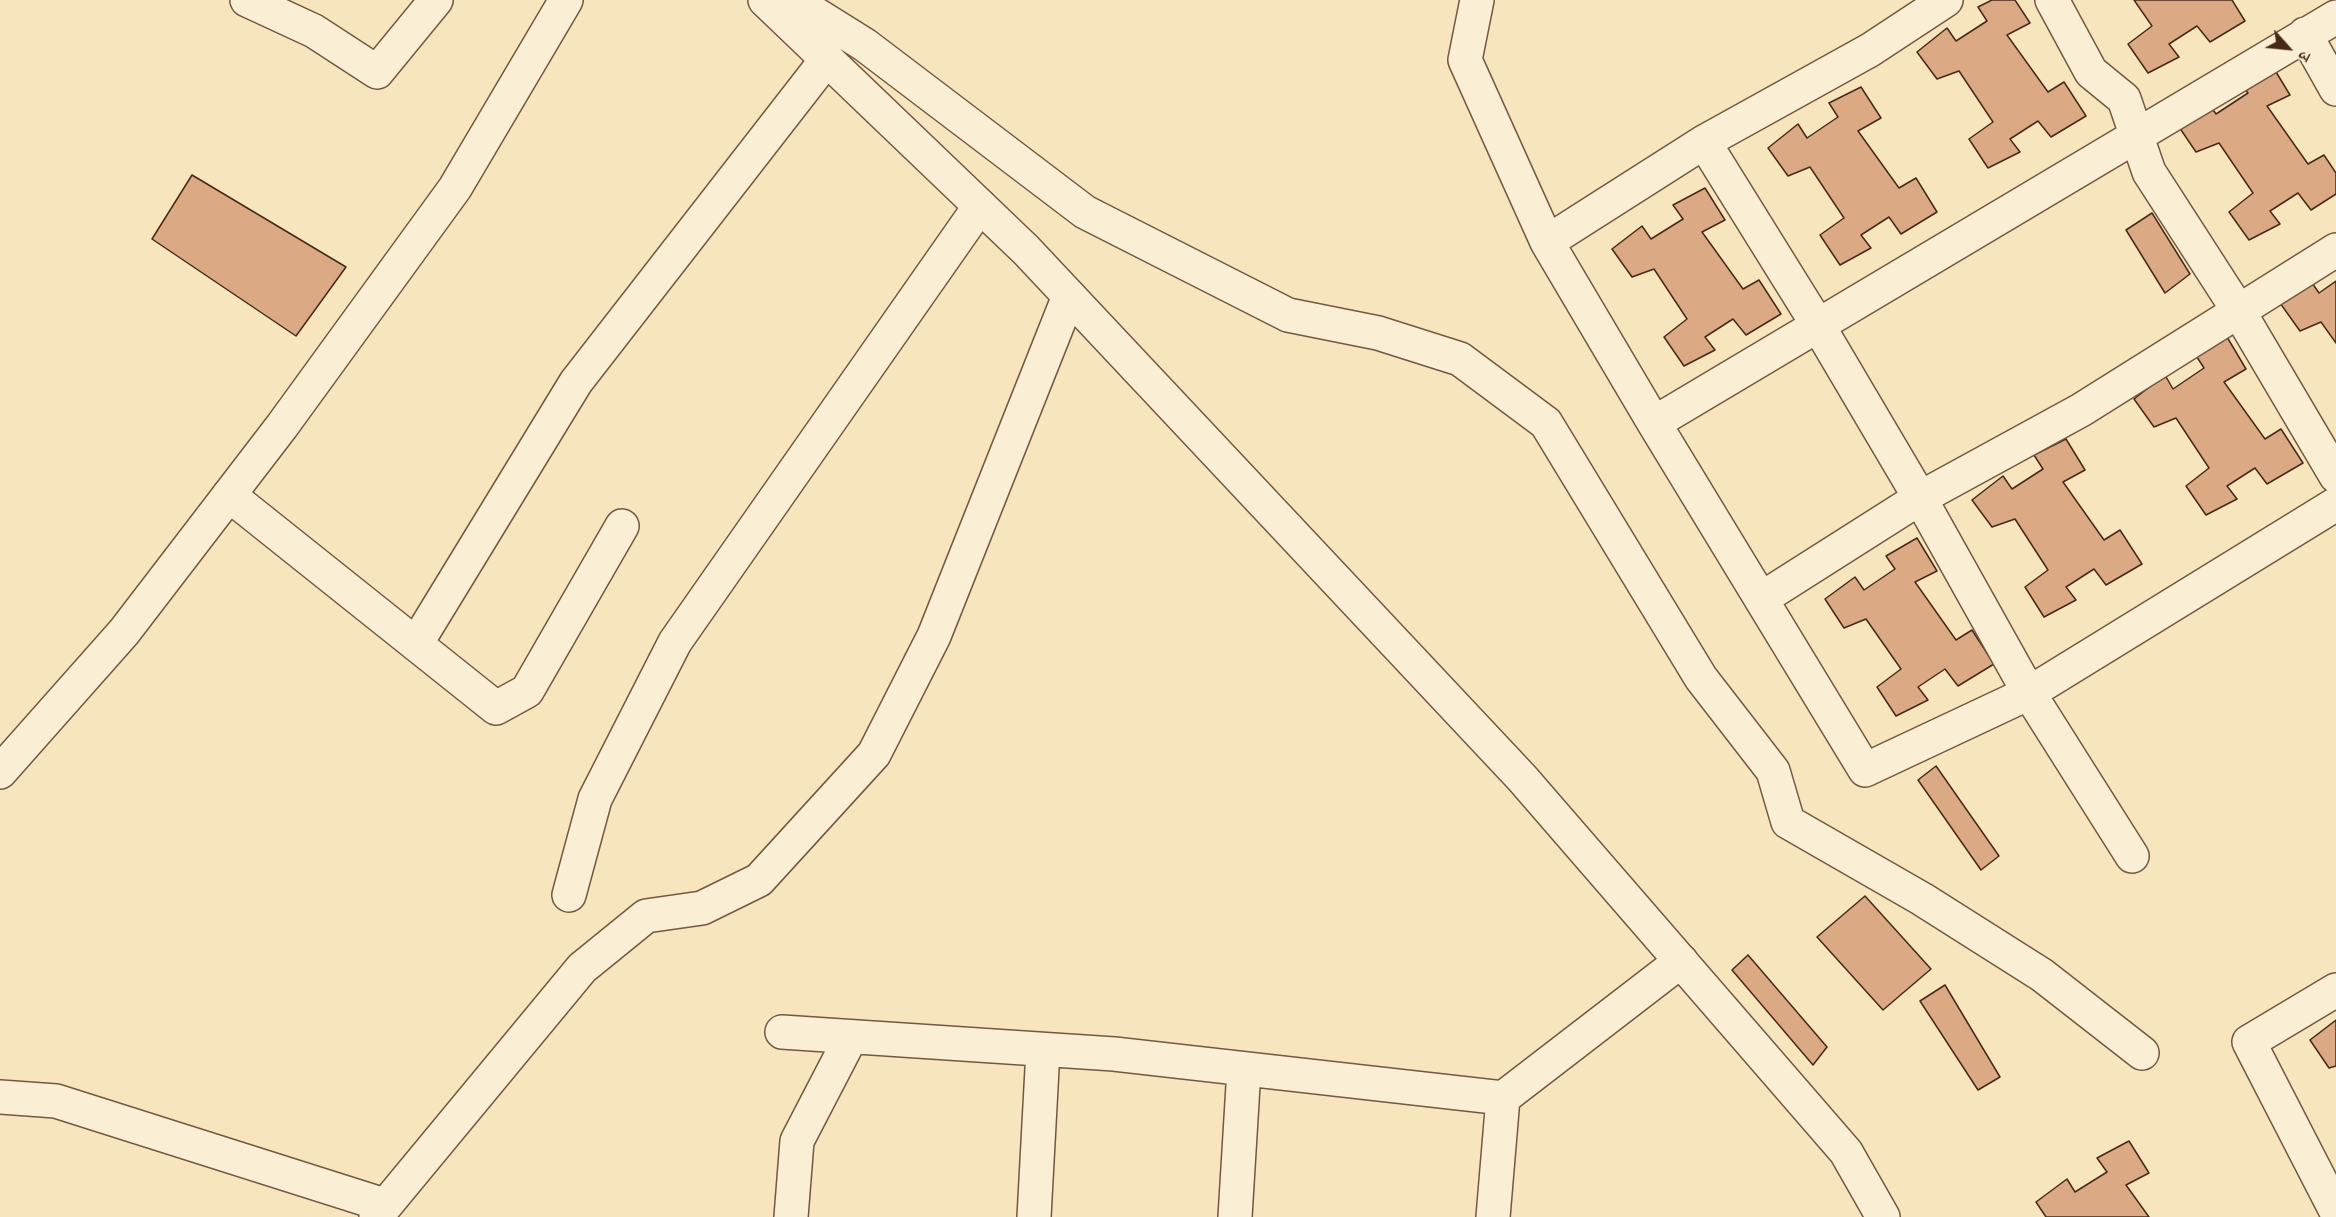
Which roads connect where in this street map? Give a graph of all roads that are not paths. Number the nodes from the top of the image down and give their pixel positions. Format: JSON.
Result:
{"nodes":[{"id":1,"x":436,"y":0,"type":"edge"},
{"id":2,"x":765,"y":0,"type":"edge"},
{"id":3,"x":793,"y":0,"type":"edge"},
{"id":4,"x":1478,"y":0,"type":"edge"},
{"id":5,"x":1946,"y":0,"type":"edge"},
{"id":6,"x":2052,"y":0,"type":"edge"},
{"id":7,"x":561,"y":2,"type":"edge"},
{"id":8,"x":261,"y":3,"type":"edge"},
{"id":9,"x":2336,"y":17,"type":"edge"},
{"id":10,"x":2305,"y":34,"type":"junction"},
{"id":11,"x":827,"y":59,"type":"junction"},
{"id":12,"x":2336,"y":89,"type":"edge"},
{"id":13,"x":2137,"y":136,"type":"junction"},
{"id":14,"x":1704,"y":142,"type":"junction"},
{"id":15,"x":980,"y":206,"type":"junction"},
{"id":16,"x":1547,"y":242,"type":"junction"},
{"id":17,"x":2336,"y":250,"type":"edge"},
{"id":18,"x":1069,"y":296,"type":"junction"},
{"id":19,"x":2238,"y":310,"type":"junction"},
{"id":20,"x":1819,"y":327,"type":"junction"},
{"id":21,"x":1654,"y":423,"type":"junction"},
{"id":22,"x":2336,"y":476,"type":"edge"},
{"id":23,"x":229,"y":495,"type":"junction"},
{"id":24,"x":1920,"y":498,"type":"junction"},
{"id":25,"x":2336,"y":504,"type":"edge"},
{"id":26,"x":621,"y":526,"type":"dead end"},
{"id":27,"x":1761,"y":599,"type":"junction"},
{"id":28,"x":416,"y":644,"type":"junction"},
{"id":29,"x":2029,"y":693,"type":"junction"},
{"id":30,"x":0,"y":772,"type":"edge"},
{"id":31,"x":2132,"y":856,"type":"dead end"},
{"id":32,"x":569,"y":895,"type":"dead end"},
{"id":33,"x":1681,"y":961,"type":"junction"},
{"id":34,"x":2336,"y":990,"type":"edge"},
{"id":35,"x":782,"y":1032,"type":"dead end"},
{"id":36,"x":851,"y":1037,"type":"junction"},
{"id":37,"x":1043,"y":1050,"type":"junction"},
{"id":38,"x":2142,"y":1053,"type":"dead end"},
{"id":39,"x":1244,"y":1069,"type":"junction"},
{"id":40,"x":0,"y":1097,"type":"edge"},
{"id":41,"x":1503,"y":1098,"type":"junction"},
{"id":42,"x":380,"y":1211,"type":"edge"},
{"id":43,"x":2336,"y":1211,"type":"edge"},
{"id":44,"x":791,"y":1217,"type":"edge"},
{"id":45,"x":1034,"y":1217,"type":"edge"},
{"id":46,"x":1234,"y":1217,"type":"edge"},
{"id":47,"x":1493,"y":1217,"type":"edge"},
{"id":48,"x":1883,"y":1217,"type":"edge"}],
"edges":[{"from":1,"to":8,"type":"street"},
{"from":2,"to":11,"type":"street"},
{"from":3,"to":38,"type":"street"},
{"from":4,"to":16,"type":"street"},
{"from":5,"to":14,"type":"street"},
{"from":6,"to":13,"type":"street"},
{"from":7,"to":23,"type":"street"},
{"from":9,"to":10,"type":"street"},
{"from":10,"to":12,"type":"street"},
{"from":10,"to":13,"type":"street"},
{"from":11,"to":15,"type":"street"},
{"from":11,"to":28,"type":"street"},
{"from":13,"to":19,"type":"street"},
{"from":13,"to":20,"type":"street"},
{"from":14,"to":16,"type":"street"},
{"from":14,"to":20,"type":"street"},
{"from":15,"to":18,"type":"street"},
{"from":15,"to":32,"type":"street"},
{"from":16,"to":21,"type":"street"},
{"from":17,"to":19,"type":"street"},
{"from":18,"to":33,"type":"street"},
{"from":18,"to":42,"type":"street"},
{"from":19,"to":22,"type":"street"},
{"from":19,"to":24,"type":"street"},
{"from":20,"to":21,"type":"street"},
{"from":20,"to":24,"type":"street"},
{"from":21,"to":27,"type":"street"},
{"from":23,"to":28,"type":"street"},
{"from":23,"to":30,"type":"street"},
{"from":24,"to":27,"type":"street"},
{"from":24,"to":29,"type":"street"},
{"from":25,"to":29,"type":"street"},
{"from":26,"to":28,"type":"street"},
{"from":27,"to":29,"type":"street"},
{"from":29,"to":31,"type":"street"},
{"from":33,"to":41,"type":"street"},
{"from":33,"to":48,"type":"street"},
{"from":34,"to":43,"type":"street"},
{"from":35,"to":36,"type":"street"},
{"from":36,"to":37,"type":"street"},
{"from":36,"to":44,"type":"street"},
{"from":37,"to":39,"type":"street"},
{"from":37,"to":45,"type":"street"},
{"from":39,"to":41,"type":"street"},
{"from":39,"to":46,"type":"street"},
{"from":40,"to":42,"type":"street"},
{"from":41,"to":47,"type":"street"}]}
